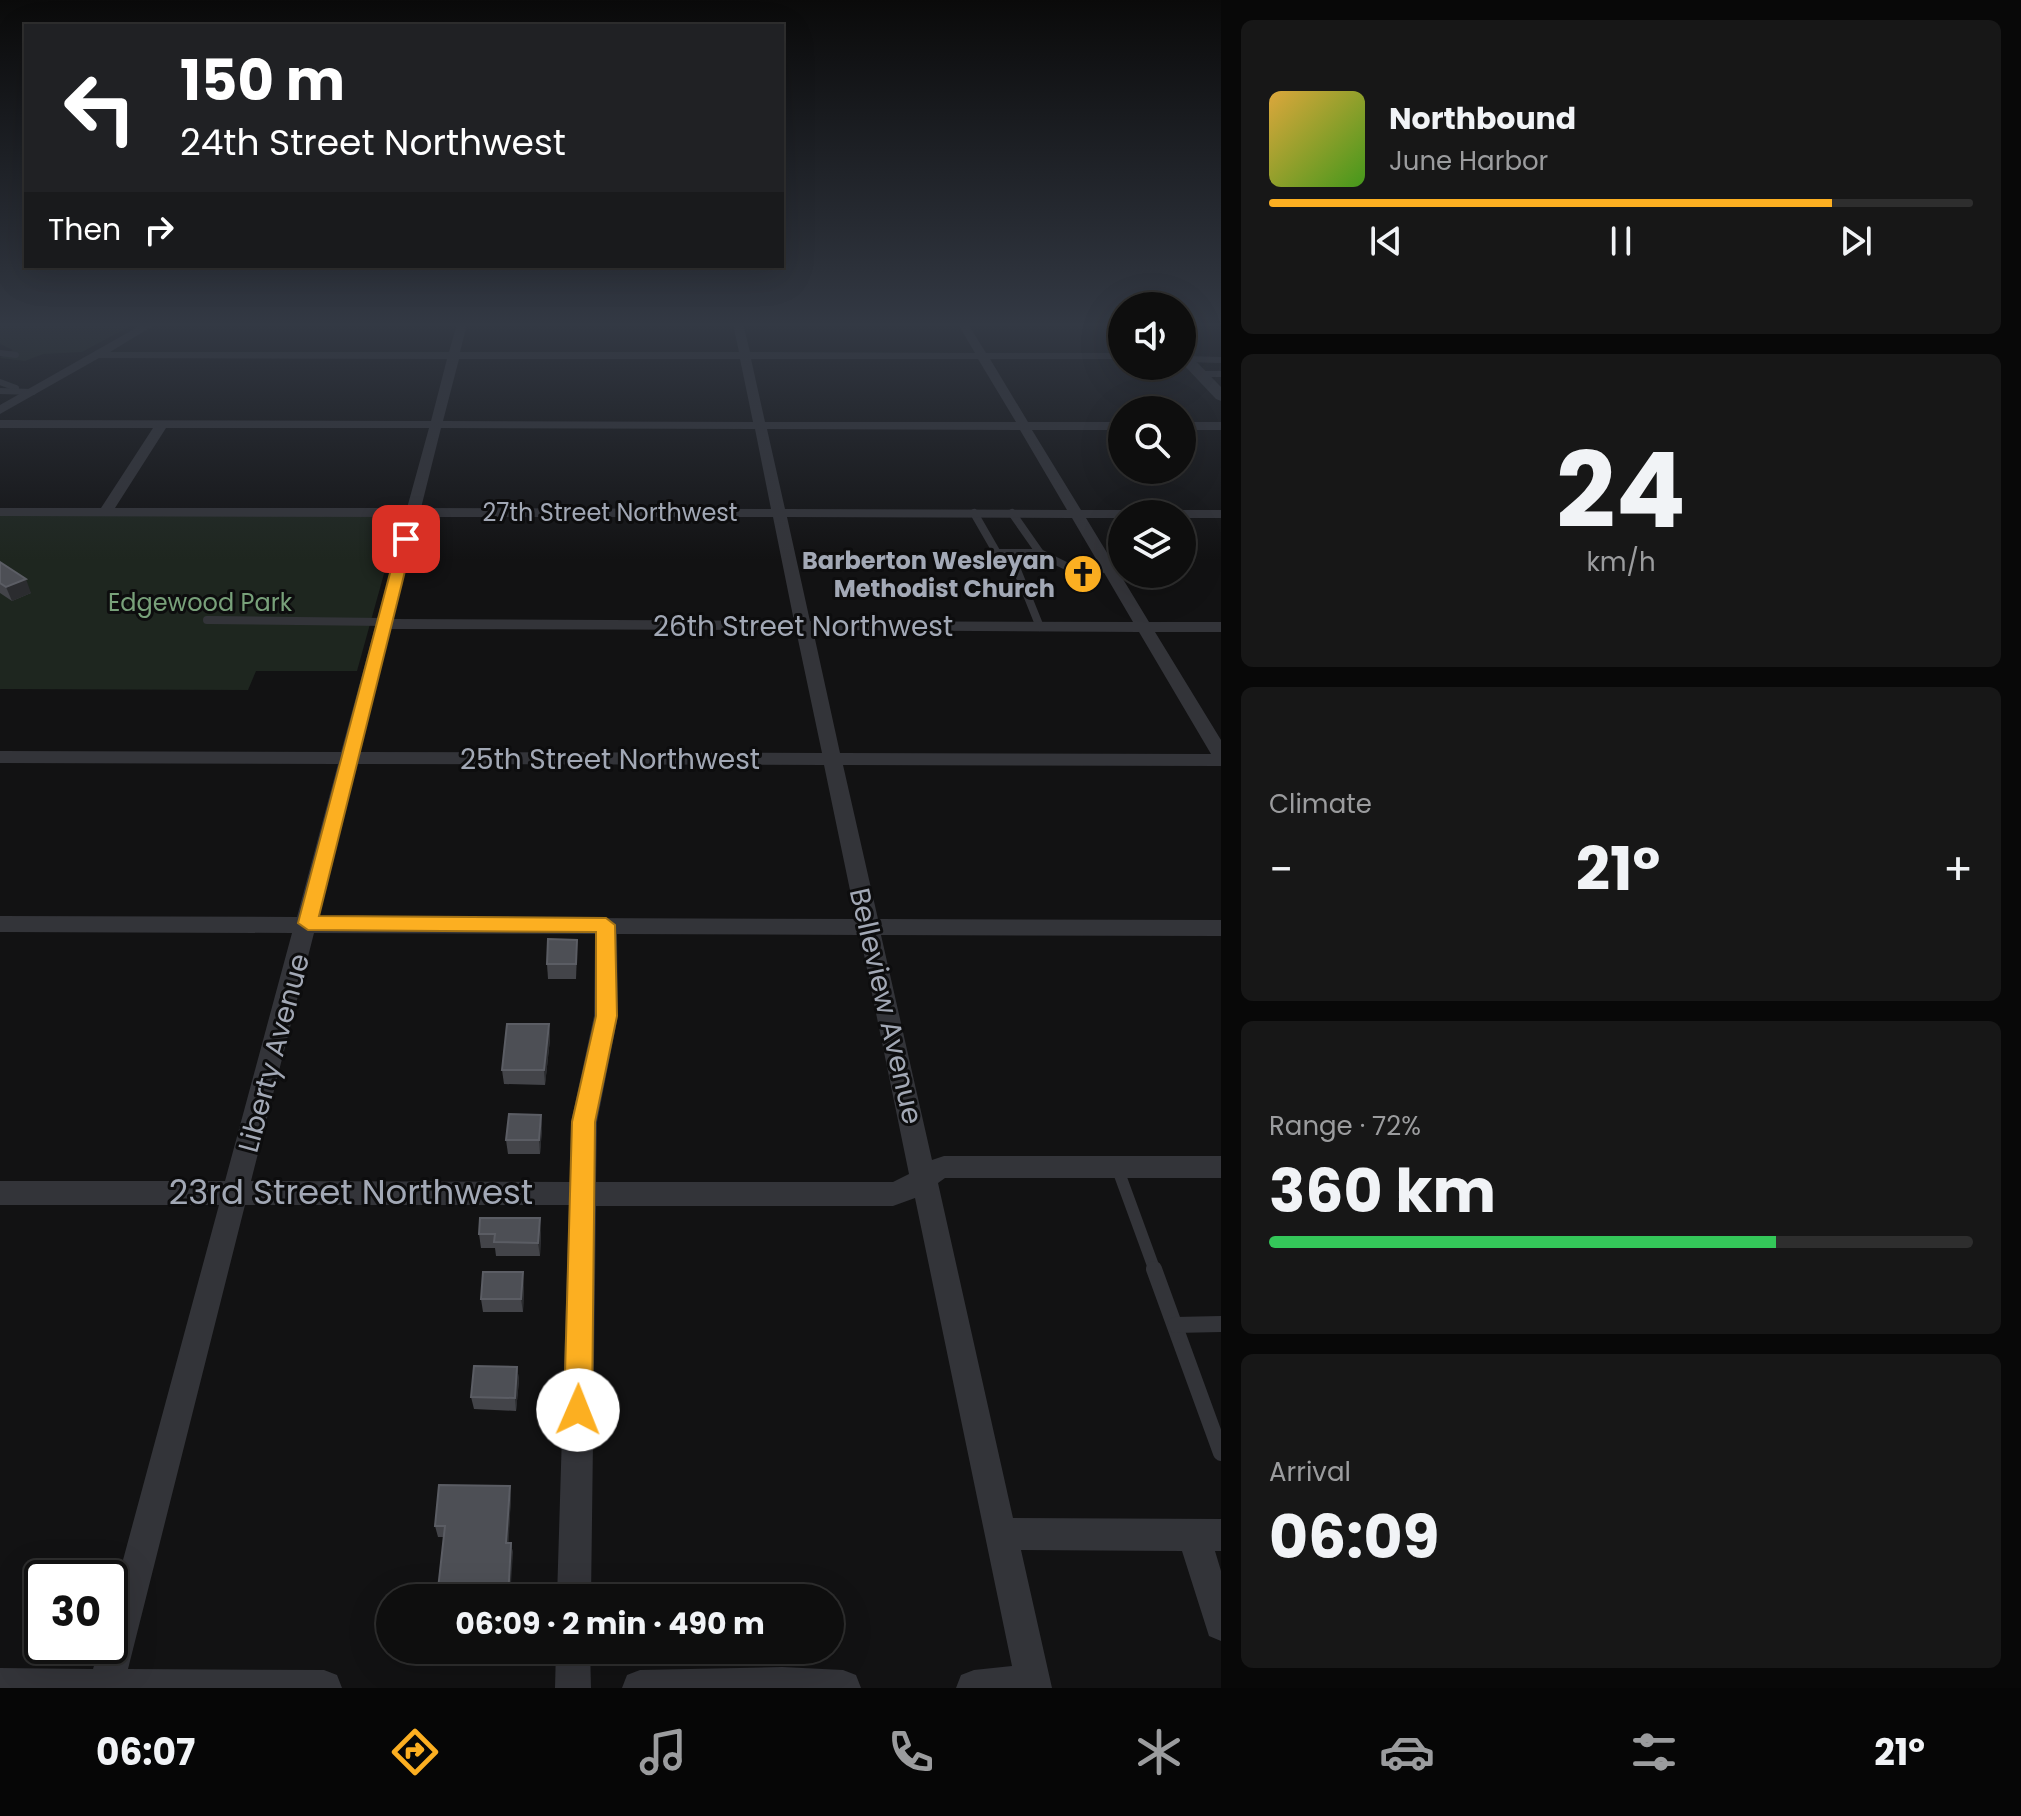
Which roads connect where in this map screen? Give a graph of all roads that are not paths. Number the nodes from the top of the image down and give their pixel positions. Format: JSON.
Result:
{"nodes":[{"id":1,"x":442,"y":403,"type":"edge"},
{"id":2,"x":754,"y":403,"type":"edge"},
{"id":3,"x":1012,"y":403,"type":"edge"},
{"id":4,"x":0,"y":424,"type":"edge"},
{"id":5,"x":162,"y":424,"type":"junction"},
{"id":6,"x":436,"y":425,"type":"junction"},
{"id":7,"x":759,"y":425,"type":"junction"},
{"id":8,"x":1026,"y":426,"type":"junction"},
{"id":9,"x":1108,"y":426,"type":"edge"},
{"id":10,"x":1196,"y":426,"type":"edge"},
{"id":11,"x":1221,"y":426,"type":"edge"},
{"id":12,"x":413,"y":511,"type":"junction"},
{"id":13,"x":0,"y":512,"type":"edge"},
{"id":14,"x":105,"y":512,"type":"junction"},
{"id":15,"x":777,"y":513,"type":"junction"},
{"id":16,"x":974,"y":513,"type":"junction"},
{"id":17,"x":1012,"y":513,"type":"junction"},
{"id":18,"x":1078,"y":514,"type":"junction"},
{"id":19,"x":1221,"y":514,"type":"edge"},
{"id":20,"x":1040,"y":553,"type":"junction"},
{"id":21,"x":1011,"y":555,"type":"junction"},
{"id":22,"x":1108,"y":564,"type":"edge"},
{"id":23,"x":1108,"y":569,"type":"edge"},
{"id":24,"x":1122,"y":588,"type":"edge"},
{"id":25,"x":207,"y":620,"type":"dead end"},
{"id":26,"x":385,"y":623,"type":"junction"},
{"id":27,"x":801,"y":626,"type":"junction"},
{"id":28,"x":1040,"y":627,"type":"junction"},
{"id":29,"x":1146,"y":627,"type":"junction"},
{"id":30,"x":1221,"y":627,"type":"edge"},
{"id":31,"x":0,"y":757,"type":"edge"},
{"id":32,"x":1221,"y":757,"type":"edge"},
{"id":33,"x":349,"y":758,"type":"junction"},
{"id":34,"x":831,"y":759,"type":"junction"},
{"id":35,"x":308,"y":923,"type":"junction"},
{"id":36,"x":0,"y":924,"type":"edge"},
{"id":37,"x":606,"y":925,"type":"junction"},
{"id":38,"x":867,"y":925,"type":"junction"},
{"id":39,"x":1221,"y":928,"type":"edge"},
{"id":40,"x":1117,"y":1167,"type":"junction"},
{"id":41,"x":1221,"y":1167,"type":"edge"},
{"id":42,"x":925,"y":1180,"type":"junction"},
{"id":43,"x":582,"y":1191,"type":"junction"},
{"id":44,"x":0,"y":1193,"type":"edge"},
{"id":45,"x":237,"y":1193,"type":"junction"},
{"id":46,"x":1221,"y":1324,"type":"edge"},
{"id":47,"x":1175,"y":1325,"type":"junction"},
{"id":48,"x":1221,"y":1453,"type":"edge"},
{"id":49,"x":1001,"y":1534,"type":"junction"},
{"id":50,"x":1207,"y":1535,"type":"edge"},
{"id":51,"x":574,"y":1584,"type":"edge"},
{"id":52,"x":1221,"y":1624,"type":"edge"},
{"id":53,"x":573,"y":1664,"type":"edge"},
{"id":54,"x":1033,"y":1685,"type":"edge"},
{"id":55,"x":0,"y":1686,"type":"edge"},
{"id":56,"x":106,"y":1688,"type":"edge"},
{"id":57,"x":324,"y":1688,"type":"edge"},
{"id":58,"x":573,"y":1688,"type":"edge"},
{"id":59,"x":640,"y":1688,"type":"edge"},
{"id":60,"x":843,"y":1688,"type":"edge"},
{"id":61,"x":974,"y":1688,"type":"edge"}],
"edges":[{"from":1,"to":6,"type":"street","name":"Liberty Avenue"},
{"from":2,"to":7,"type":"street","name":"Belleview Avenue"},
{"from":3,"to":8,"type":"street"},
{"from":4,"to":5,"type":"street"},
{"from":5,"to":6,"type":"street"},
{"from":5,"to":14,"type":"street"},
{"from":6,"to":7,"type":"street"},
{"from":6,"to":12,"type":"street","name":"Liberty Avenue"},
{"from":7,"to":8,"type":"street"},
{"from":7,"to":15,"type":"street","name":"Belleview Avenue"},
{"from":8,"to":9,"type":"street"},
{"from":8,"to":18,"type":"street"},
{"from":10,"to":11,"type":"street"},
{"from":12,"to":14,"type":"street","name":"27th Street Northwest"},
{"from":12,"to":15,"type":"street","name":"27th Street Northwest"},
{"from":12,"to":26,"type":"street","name":"Liberty Avenue"},
{"from":13,"to":14,"type":"street","name":"27th Street Northwest"},
{"from":15,"to":16,"type":"street","name":"27th Street Northwest"},
{"from":15,"to":27,"type":"street","name":"Belleview Avenue"},
{"from":16,"to":17,"type":"street","name":"27th Street Northwest"},
{"from":16,"to":21,"type":"lane"},
{"from":17,"to":18,"type":"street","name":"27th Street Northwest"},
{"from":17,"to":20,"type":"lane"},
{"from":18,"to":19,"type":"street","name":"27th Street Northwest"},
{"from":18,"to":22,"type":"street"},
{"from":20,"to":21,"type":"lane"},
{"from":20,"to":23,"type":"lane"},
{"from":21,"to":28,"type":"lane"},
{"from":24,"to":29,"type":"street"},
{"from":25,"to":26,"type":"lane"},
{"from":26,"to":27,"type":"street","name":"26th Street Northwest"},
{"from":26,"to":33,"type":"street","name":"Liberty Avenue"},
{"from":27,"to":28,"type":"street","name":"26th Street Northwest"},
{"from":27,"to":34,"type":"street","name":"Belleview Avenue"},
{"from":28,"to":29,"type":"street","name":"26th Street Northwest"},
{"from":29,"to":30,"type":"street","name":"26th Street Northwest"},
{"from":29,"to":32,"type":"street"},
{"from":31,"to":33,"type":"street","name":"25th Street Northwest"},
{"from":32,"to":34,"type":"street","name":"25th Street Northwest"},
{"from":33,"to":34,"type":"street","name":"25th Street Northwest"},
{"from":33,"to":35,"type":"street","name":"Liberty Avenue"},
{"from":34,"to":38,"type":"street","name":"Belleview Avenue"},
{"from":35,"to":36,"type":"street"},
{"from":35,"to":37,"type":"street"},
{"from":35,"to":45,"type":"street","name":"Liberty Avenue"},
{"from":37,"to":38,"type":"street"},
{"from":37,"to":43,"type":"street"},
{"from":38,"to":39,"type":"street"},
{"from":38,"to":42,"type":"street","name":"Belleview Avenue"},
{"from":40,"to":41,"type":"street","name":"23rd Street Northwest"},
{"from":40,"to":42,"type":"street","name":"23rd Street Northwest"},
{"from":40,"to":47,"type":"lane"},
{"from":42,"to":43,"type":"street","name":"23rd Street Northwest"},
{"from":42,"to":49,"type":"street","name":"Belleview Avenue"},
{"from":43,"to":45,"type":"street","name":"23rd Street Northwest"},
{"from":43,"to":51,"type":"street"},
{"from":44,"to":45,"type":"street","name":"23rd Street Northwest"},
{"from":45,"to":56,"type":"street","name":"Liberty Avenue"},
{"from":46,"to":47,"type":"lane"},
{"from":47,"to":48,"type":"lane"},
{"from":49,"to":50,"type":"street"},
{"from":49,"to":54,"type":"street","name":"Belleview Avenue"},
{"from":50,"to":52,"type":"street"},
{"from":53,"to":58,"type":"street"},
{"from":54,"to":61,"type":"street"},
{"from":55,"to":56,"type":"street"},
{"from":56,"to":57,"type":"street"},
{"from":59,"to":60,"type":"street"}]}
